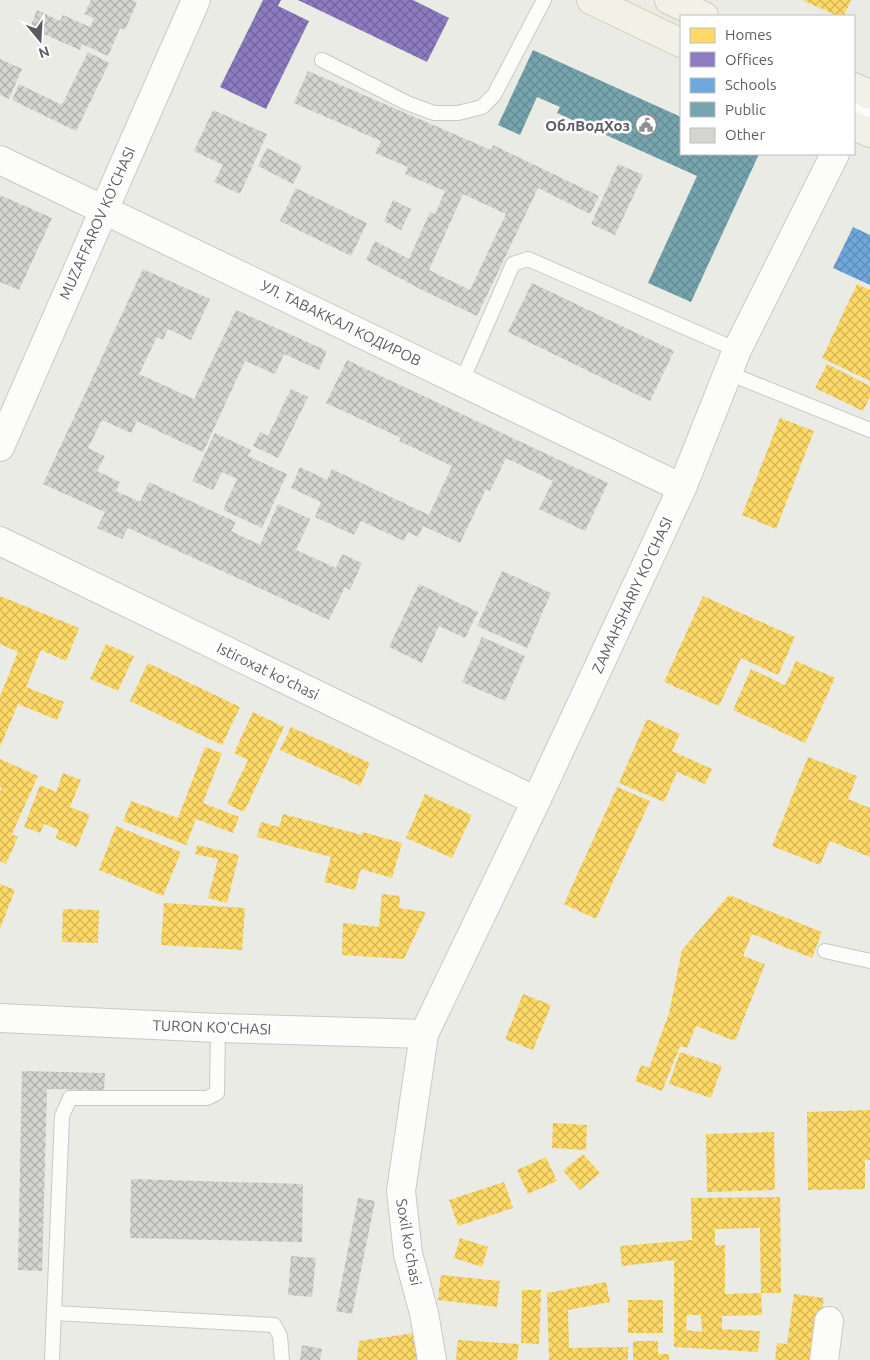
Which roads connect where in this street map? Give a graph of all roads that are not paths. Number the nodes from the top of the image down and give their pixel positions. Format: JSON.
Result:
{"nodes":[{"id":1,"x":196,"y":0,"type":"edge"},
{"id":2,"x":544,"y":0,"type":"edge"},
{"id":3,"x":591,"y":0,"type":"edge"},
{"id":4,"x":669,"y":0,"type":"edge"},
{"id":5,"x":702,"y":15,"type":"edge"},
{"id":6,"x":680,"y":43,"type":"edge"},
{"id":7,"x":322,"y":60,"type":"dead end"},
{"id":8,"x":865,"y":90,"type":"edge"},
{"id":9,"x":855,"y":115,"type":"edge"},
{"id":10,"x":855,"y":126,"type":"edge"},
{"id":11,"x":870,"y":134,"type":"edge"},
{"id":12,"x":835,"y":155,"type":"edge"},
{"id":13,"x":0,"y":160,"type":"edge"},
{"id":14,"x":103,"y":209,"type":"junction"},
{"id":15,"x":732,"y":362,"type":"junction"},
{"id":16,"x":462,"y":381,"type":"junction"},
{"id":17,"x":870,"y":430,"type":"edge"},
{"id":18,"x":0,"y":447,"type":"edge"},
{"id":19,"x":682,"y":488,"type":"junction"},
{"id":20,"x":0,"y":541,"type":"edge"},
{"id":21,"x":536,"y":801,"type":"junction"},
{"id":22,"x":825,"y":951,"type":"dead end"},
{"id":23,"x":870,"y":961,"type":"edge"},
{"id":24,"x":0,"y":1018,"type":"edge"},
{"id":25,"x":218,"y":1028,"type":"junction"},
{"id":26,"x":424,"y":1034,"type":"junction"},
{"id":27,"x":54,"y":1313,"type":"junction"},
{"id":28,"x":829,"y":1321,"type":"dead end"},
{"id":29,"x":52,"y":1360,"type":"edge"},
{"id":30,"x":282,"y":1360,"type":"edge"},
{"id":31,"x":432,"y":1360,"type":"edge"},
{"id":32,"x":824,"y":1360,"type":"edge"}],
"edges":[{"from":1,"to":14,"type":"street","name":"MUZAFFAROV KO'CHASI"},
{"from":2,"to":7,"type":"lane"},
{"from":3,"to":6,"type":"main road"},
{"from":4,"to":5,"type":"main road"},
{"from":8,"to":9,"type":"street"},
{"from":10,"to":11,"type":"main road"},
{"from":12,"to":15,"type":"street","name":"ZAMAHSHARIY KO'CHASI"},
{"from":13,"to":14,"type":"street","name":"УЛ. ТАВАККАЛ КОДИРОВ"},
{"from":14,"to":16,"type":"street","name":"УЛ. ТАВАККАЛ КОДИРОВ"},
{"from":14,"to":18,"type":"street","name":"MUZAFFAROV KO'CHASI"},
{"from":15,"to":16,"type":"lane"},
{"from":15,"to":17,"type":"lane"},
{"from":15,"to":19,"type":"street","name":"ZAMAHSHARIY KO'CHASI"},
{"from":16,"to":19,"type":"street","name":"УЛ. ТАВАККАЛ КОДИРОВ"},
{"from":19,"to":21,"type":"street","name":"ZAMAHSHARIY KO'CHASI"},
{"from":20,"to":21,"type":"street","name":"Istiroxat koʻchasi"},
{"from":21,"to":26,"type":"street","name":"ZAMAHSHARIY KO'CHASI"},
{"from":22,"to":23,"type":"lane"},
{"from":24,"to":25,"type":"street","name":"TURON KO'CHASI"},
{"from":25,"to":26,"type":"street","name":"TURON KO'CHASI"},
{"from":25,"to":27,"type":"lane"},
{"from":26,"to":31,"type":"street","name":"Soxil koʻchasi"},
{"from":27,"to":29,"type":"lane"},
{"from":27,"to":30,"type":"lane"},
{"from":28,"to":32,"type":"street"}]}
